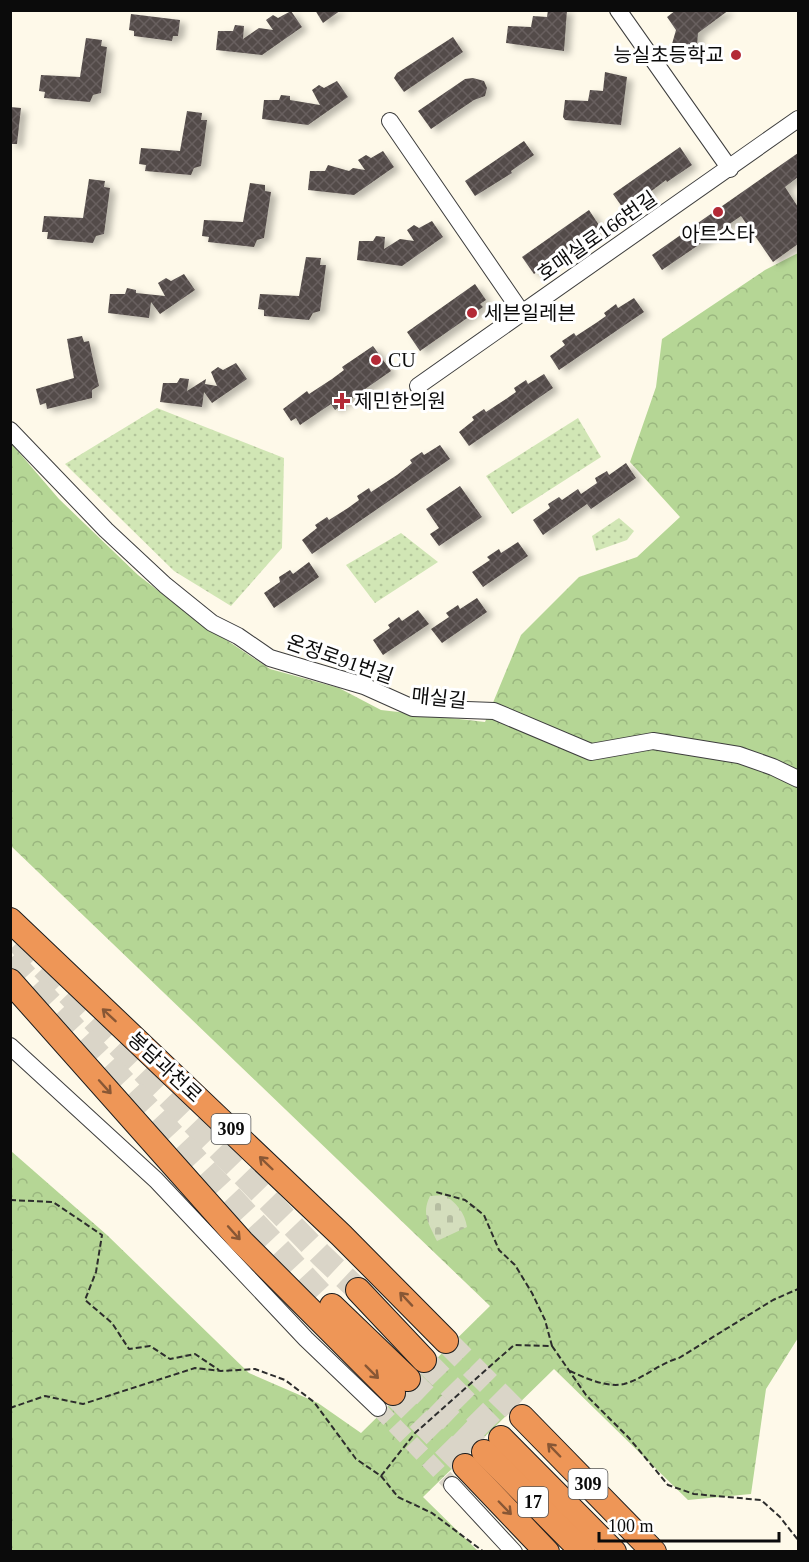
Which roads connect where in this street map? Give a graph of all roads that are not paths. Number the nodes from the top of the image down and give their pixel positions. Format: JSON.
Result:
{"nodes":[{"id":1,"x":618,"y":10,"type":"edge"},
{"id":2,"x":798,"y":119,"type":"edge"},
{"id":3,"x":390,"y":121,"type":"dead end"},
{"id":4,"x":730,"y":169,"type":"junction"},
{"id":5,"x":522,"y":313,"type":"junction"},
{"id":6,"x":418,"y":386,"type":"dead end"},
{"id":7,"x":10,"y":430,"type":"edge"},
{"id":8,"x":798,"y":779,"type":"edge"},
{"id":9,"x":10,"y":920,"type":"edge"},
{"id":10,"x":10,"y":981,"type":"edge"},
{"id":11,"x":10,"y":1046,"type":"edge"},
{"id":12,"x":358,"y":1290,"type":"tunnel mouth"},
{"id":13,"x":332,"y":1306,"type":"tunnel mouth"},
{"id":14,"x":446,"y":1341,"type":"tunnel mouth"},
{"id":15,"x":424,"y":1360,"type":"tunnel mouth"},
{"id":16,"x":393,"y":1393,"type":"junction"},
{"id":17,"x":522,"y":1417,"type":"tunnel mouth"},
{"id":18,"x":458,"y":1476,"type":"joint"},
{"id":19,"x":514,"y":1551,"type":"edge"},
{"id":20,"x":547,"y":1551,"type":"edge"},
{"id":21,"x":583,"y":1551,"type":"edge"},
{"id":22,"x":614,"y":1551,"type":"edge"},
{"id":23,"x":654,"y":1551,"type":"edge"}],
"edges":[{"from":1,"to":4,"type":"street"},
{"from":2,"to":4,"type":"street","name":"호매실로166번길"},
{"from":3,"to":5,"type":"street"},
{"from":4,"to":5,"type":"street","name":"호매실로166번길"},
{"from":5,"to":6,"type":"street","name":"호매실로166번길"},
{"from":7,"to":8,"type":"street","name":"온정로91번길"},
{"from":14,"to":9,"type":"highway","name":"봉담과천로","number":"309","one_way":true},
{"from":10,"to":16,"type":"highway","one_way":true},
{"from":11,"to":16,"type":"street"},
{"from":12,"to":15,"type":"highway"},
{"from":13,"to":16,"type":"highway"},
{"from":23,"to":17,"type":"highway","number":"309","one_way":true},
{"from":18,"to":19,"type":"street"},
{"from":18,"to":20,"type":"highway","one_way":true},
{"from":21,"to":22,"type":"highway","number":"17"}]}
